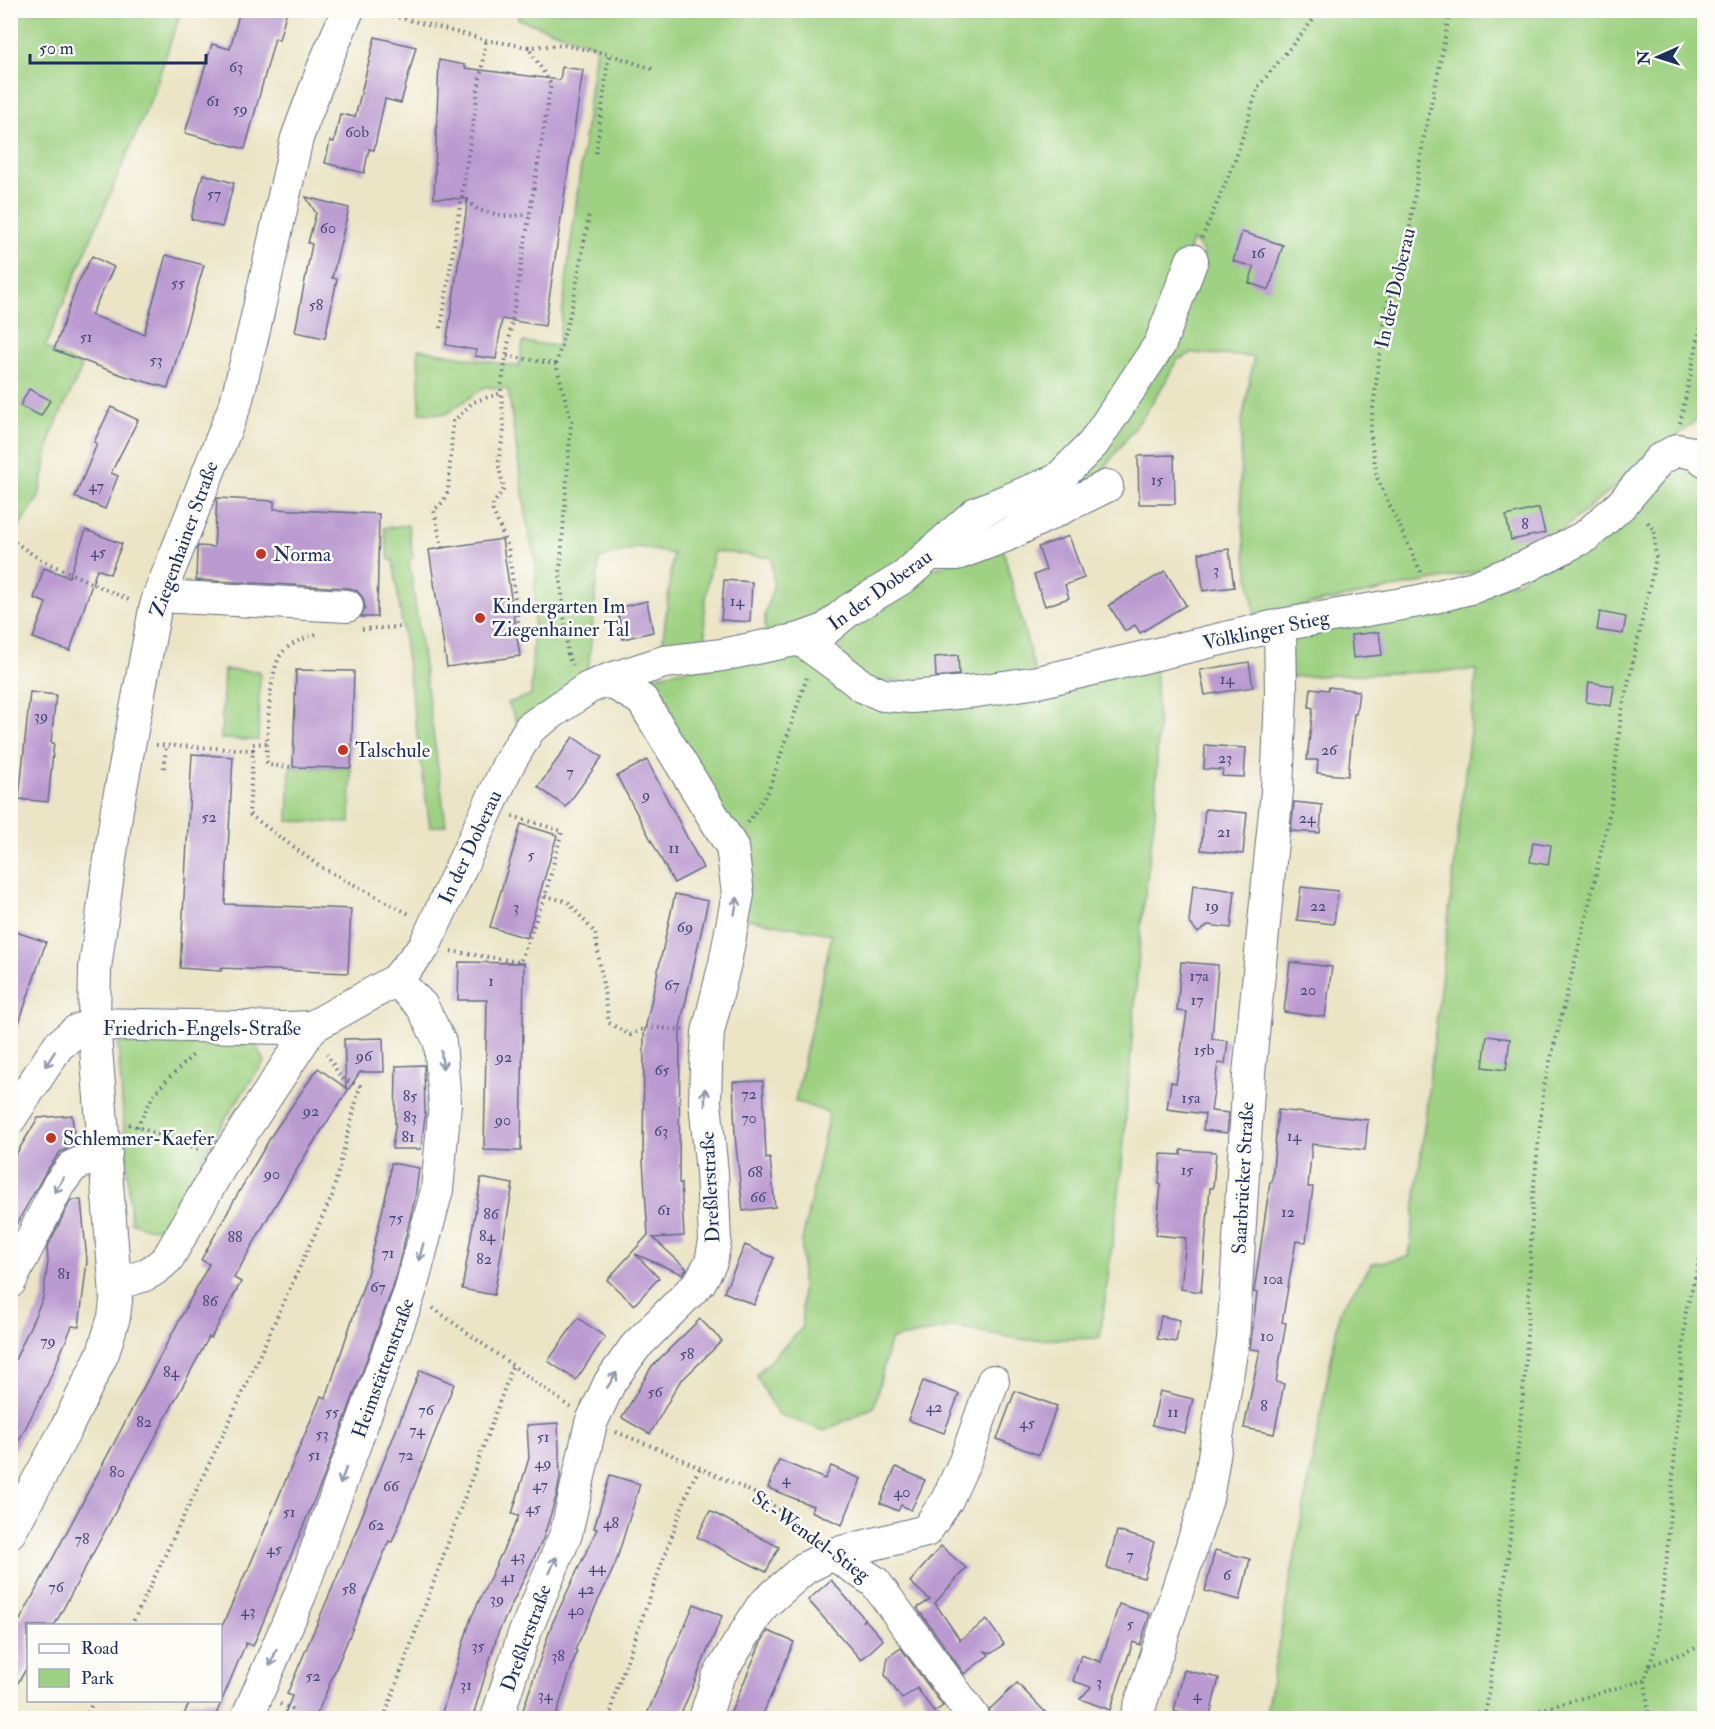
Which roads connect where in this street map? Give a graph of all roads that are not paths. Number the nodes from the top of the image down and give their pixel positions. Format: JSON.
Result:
{"nodes":[{"id":1,"x":348,"y":10,"type":"edge"},
{"id":2,"x":1192,"y":260,"type":"road end"},
{"id":3,"x":1691,"y":455,"type":"edge"},
{"id":4,"x":1107,"y":486,"type":"dead end"},
{"id":5,"x":931,"y":554,"type":"junction"},
{"id":6,"x":147,"y":599,"type":"junction"},
{"id":7,"x":352,"y":618,"type":"road end"},
{"id":8,"x":1280,"y":625,"type":"junction"},
{"id":9,"x":808,"y":645,"type":"junction"},
{"id":10,"x":598,"y":684,"type":"junction"},
{"id":11,"x":396,"y":980,"type":"junction"},
{"id":12,"x":94,"y":1024,"type":"junction"},
{"id":13,"x":312,"y":1027,"type":"junction"},
{"id":14,"x":10,"y":1119,"type":"edge"},
{"id":15,"x":106,"y":1154,"type":"junction"},
{"id":16,"x":10,"y":1282,"type":"edge"},
{"id":17,"x":115,"y":1282,"type":"junction"},
{"id":18,"x":993,"y":1381,"type":"dead end"},
{"id":19,"x":10,"y":1532,"type":"edge"},
{"id":20,"x":833,"y":1554,"type":"junction"},
{"id":21,"x":247,"y":1719,"type":"edge"},
{"id":22,"x":497,"y":1719,"type":"edge"},
{"id":23,"x":705,"y":1719,"type":"edge"},
{"id":24,"x":974,"y":1719,"type":"edge"},
{"id":25,"x":1136,"y":1719,"type":"edge"}],
"edges":[{"from":1,"to":6,"type":"street","name":"Ziegenhainer Straße"},
{"from":2,"to":5,"type":"street","name":"In der Doberau"},
{"from":3,"to":8,"type":"street","name":"Völklinger Stieg"},
{"from":4,"to":5,"type":"street"},
{"from":5,"to":9,"type":"street","name":"In der Doberau"},
{"from":6,"to":7,"type":"street"},
{"from":6,"to":12,"type":"street","name":"Ziegenhainer Straße"},
{"from":8,"to":9,"type":"street","name":"Völklinger Stieg"},
{"from":8,"to":25,"type":"street","name":"Saarbrücker Straße"},
{"from":9,"to":10,"type":"street","name":"In der Doberau"},
{"from":10,"to":11,"type":"street","name":"In der Doberau"},
{"from":22,"to":10,"type":"street","name":"Dreßlerstraße","one_way":true},
{"from":11,"to":13,"type":"street","name":"Friedrich-Engels-Straße"},
{"from":11,"to":21,"type":"street","name":"Heimstättenstraße","one_way":true},
{"from":12,"to":13,"type":"street","name":"Friedrich-Engels-Straße"},
{"from":12,"to":14,"type":"street","one_way":true},
{"from":12,"to":15,"type":"street","name":"Friedrich-Engels-Straße"},
{"from":13,"to":17,"type":"street","name":"Friedrich-Engels-Straße"},
{"from":15,"to":16,"type":"street","one_way":true},
{"from":15,"to":17,"type":"street","name":"Friedrich-Engels-Straße"},
{"from":17,"to":19,"type":"street","name":"Friedrich-Engels-Straße"},
{"from":18,"to":20,"type":"street"},
{"from":20,"to":23,"type":"street"},
{"from":20,"to":24,"type":"street","name":"St.-Wendel-Stieg"}]}
